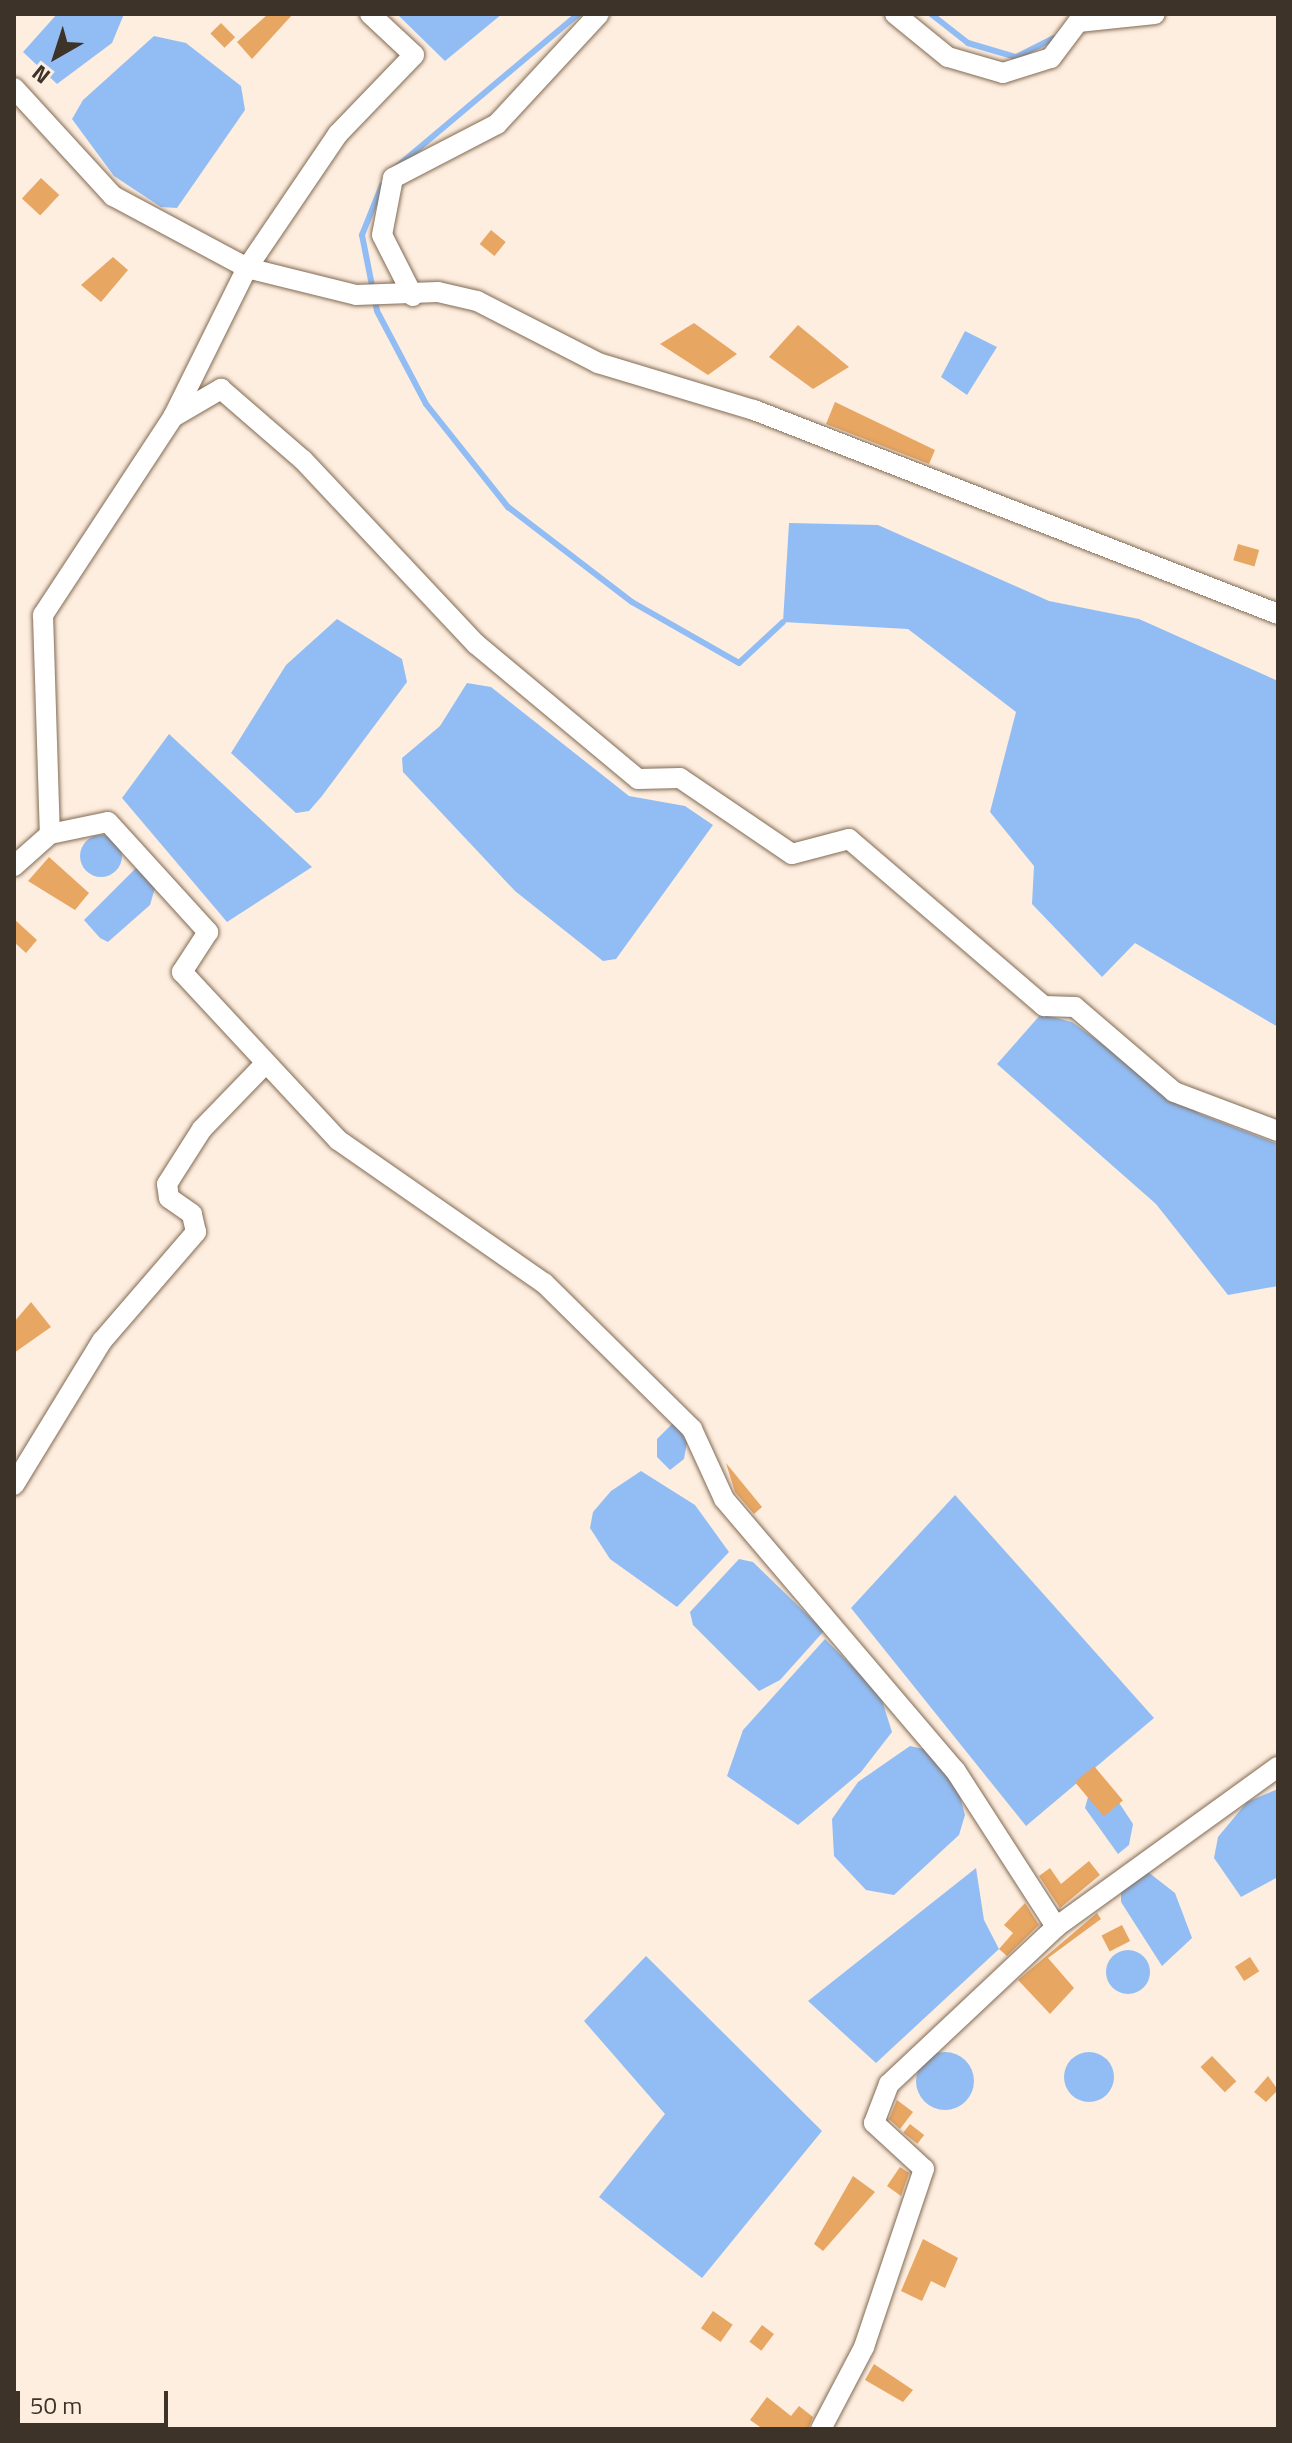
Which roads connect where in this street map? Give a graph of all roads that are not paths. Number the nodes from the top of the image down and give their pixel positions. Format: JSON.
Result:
{"nodes":[{"id":1,"x":370,"y":14,"type":"edge"},
{"id":2,"x":599,"y":14,"type":"edge"},
{"id":3,"x":895,"y":14,"type":"edge"},
{"id":4,"x":1155,"y":14,"type":"edge"},
{"id":5,"x":14,"y":88,"type":"edge"},
{"id":6,"x":247,"y":268,"type":"junction"},
{"id":7,"x":413,"y":296,"type":"junction"},
{"id":8,"x":173,"y":417,"type":"junction"},
{"id":9,"x":1278,"y":614,"type":"edge"},
{"id":10,"x":50,"y":834,"type":"junction"},
{"id":11,"x":14,"y":866,"type":"edge"},
{"id":12,"x":266,"y":1063,"type":"junction"},
{"id":13,"x":1278,"y":1131,"type":"edge"},
{"id":14,"x":14,"y":1485,"type":"edge"},
{"id":15,"x":1278,"y":1767,"type":"edge"},
{"id":16,"x":1056,"y":1927,"type":"junction"},
{"id":17,"x":821,"y":2429,"type":"edge"}],
"edges":[{"from":1,"to":6,"type":"street"},
{"from":2,"to":7,"type":"street"},
{"from":3,"to":4,"type":"street"},
{"from":5,"to":6,"type":"street"},
{"from":6,"to":7,"type":"street"},
{"from":6,"to":8,"type":"street"},
{"from":7,"to":9,"type":"street"},
{"from":8,"to":10,"type":"street"},
{"from":8,"to":13,"type":"street"},
{"from":10,"to":11,"type":"street"},
{"from":10,"to":12,"type":"street"},
{"from":12,"to":14,"type":"street"},
{"from":12,"to":16,"type":"street"},
{"from":15,"to":16,"type":"street"},
{"from":16,"to":17,"type":"street"}]}
